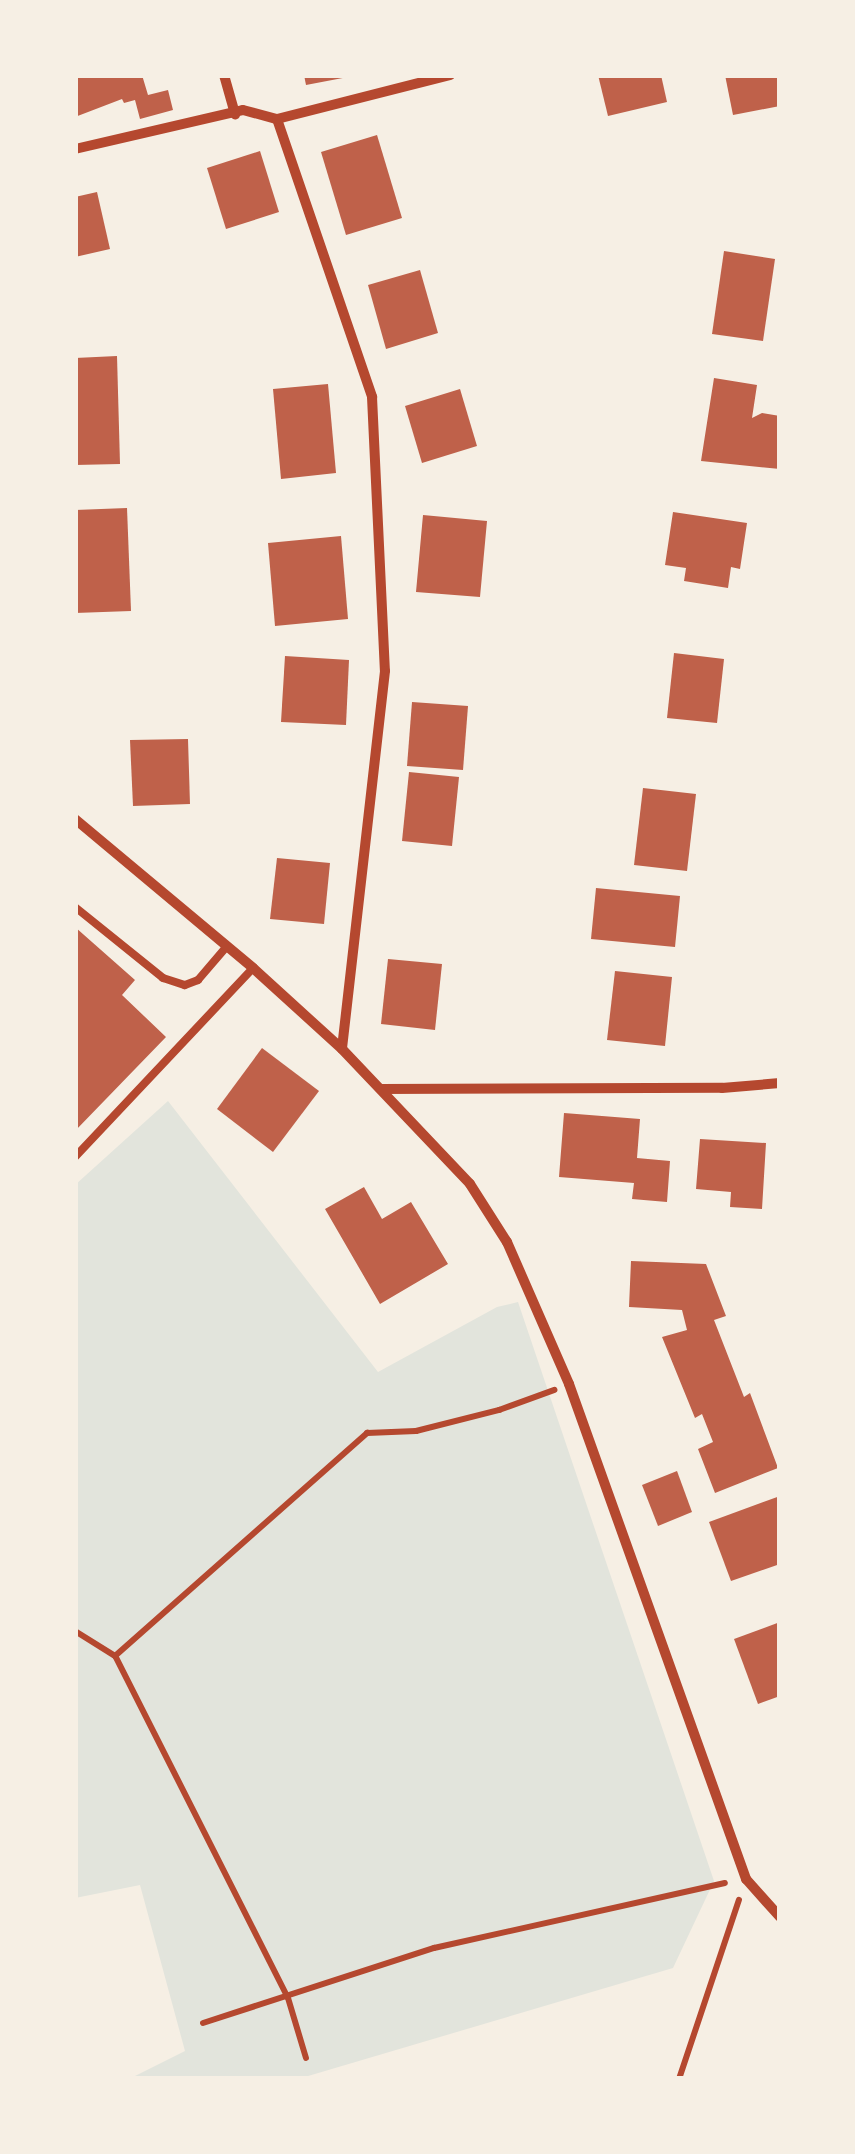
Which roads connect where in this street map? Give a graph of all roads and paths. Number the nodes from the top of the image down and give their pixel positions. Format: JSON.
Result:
{"nodes":[{"id":1,"x":224,"y":75,"type":"edge"},
{"id":2,"x":450,"y":75,"type":"edge"},
{"id":3,"x":234,"y":114,"type":"junction"},
{"id":4,"x":277,"y":119,"type":"junction"},
{"id":5,"x":75,"y":149,"type":"edge"},
{"id":6,"x":75,"y":819,"type":"edge"},
{"id":7,"x":75,"y":907,"type":"edge"},
{"id":8,"x":227,"y":946,"type":"junction"},
{"id":9,"x":254,"y":968,"type":"junction"},
{"id":10,"x":342,"y":1049,"type":"junction"},
{"id":11,"x":780,"y":1083,"type":"edge"},
{"id":12,"x":381,"y":1088,"type":"junction"},
{"id":13,"x":75,"y":1157,"type":"edge"},
{"id":14,"x":569,"y":1384,"type":"junction"},
{"id":15,"x":75,"y":1631,"type":"edge"},
{"id":16,"x":114,"y":1656,"type":"junction"},
{"id":17,"x":746,"y":1879,"type":"junction"},
{"id":18,"x":780,"y":1918,"type":"edge"},
{"id":19,"x":288,"y":1998,"type":"junction"},
{"id":20,"x":203,"y":2023,"type":"dead end"},
{"id":21,"x":306,"y":2058,"type":"dead end"},
{"id":22,"x":679,"y":2079,"type":"edge"}],
"edges":[{"from":1,"to":3,"type":"street"},
{"from":2,"to":4,"type":"street"},
{"from":3,"to":4,"type":"street"},
{"from":3,"to":5,"type":"street"},
{"from":4,"to":10,"type":"street"},
{"from":6,"to":8,"type":"street"},
{"from":7,"to":8,"type":"lane"},
{"from":8,"to":9,"type":"street"},
{"from":9,"to":10,"type":"street"},
{"from":9,"to":13,"type":"lane"},
{"from":10,"to":12,"type":"street"},
{"from":11,"to":12,"type":"street"},
{"from":12,"to":14,"type":"street"},
{"from":14,"to":16,"type":"path"},
{"from":14,"to":17,"type":"street"},
{"from":15,"to":16,"type":"path"},
{"from":16,"to":19,"type":"path"},
{"from":17,"to":18,"type":"street"},
{"from":17,"to":19,"type":"path"},
{"from":17,"to":22,"type":"path"},
{"from":19,"to":20,"type":"path"},
{"from":19,"to":21,"type":"path"}]}
